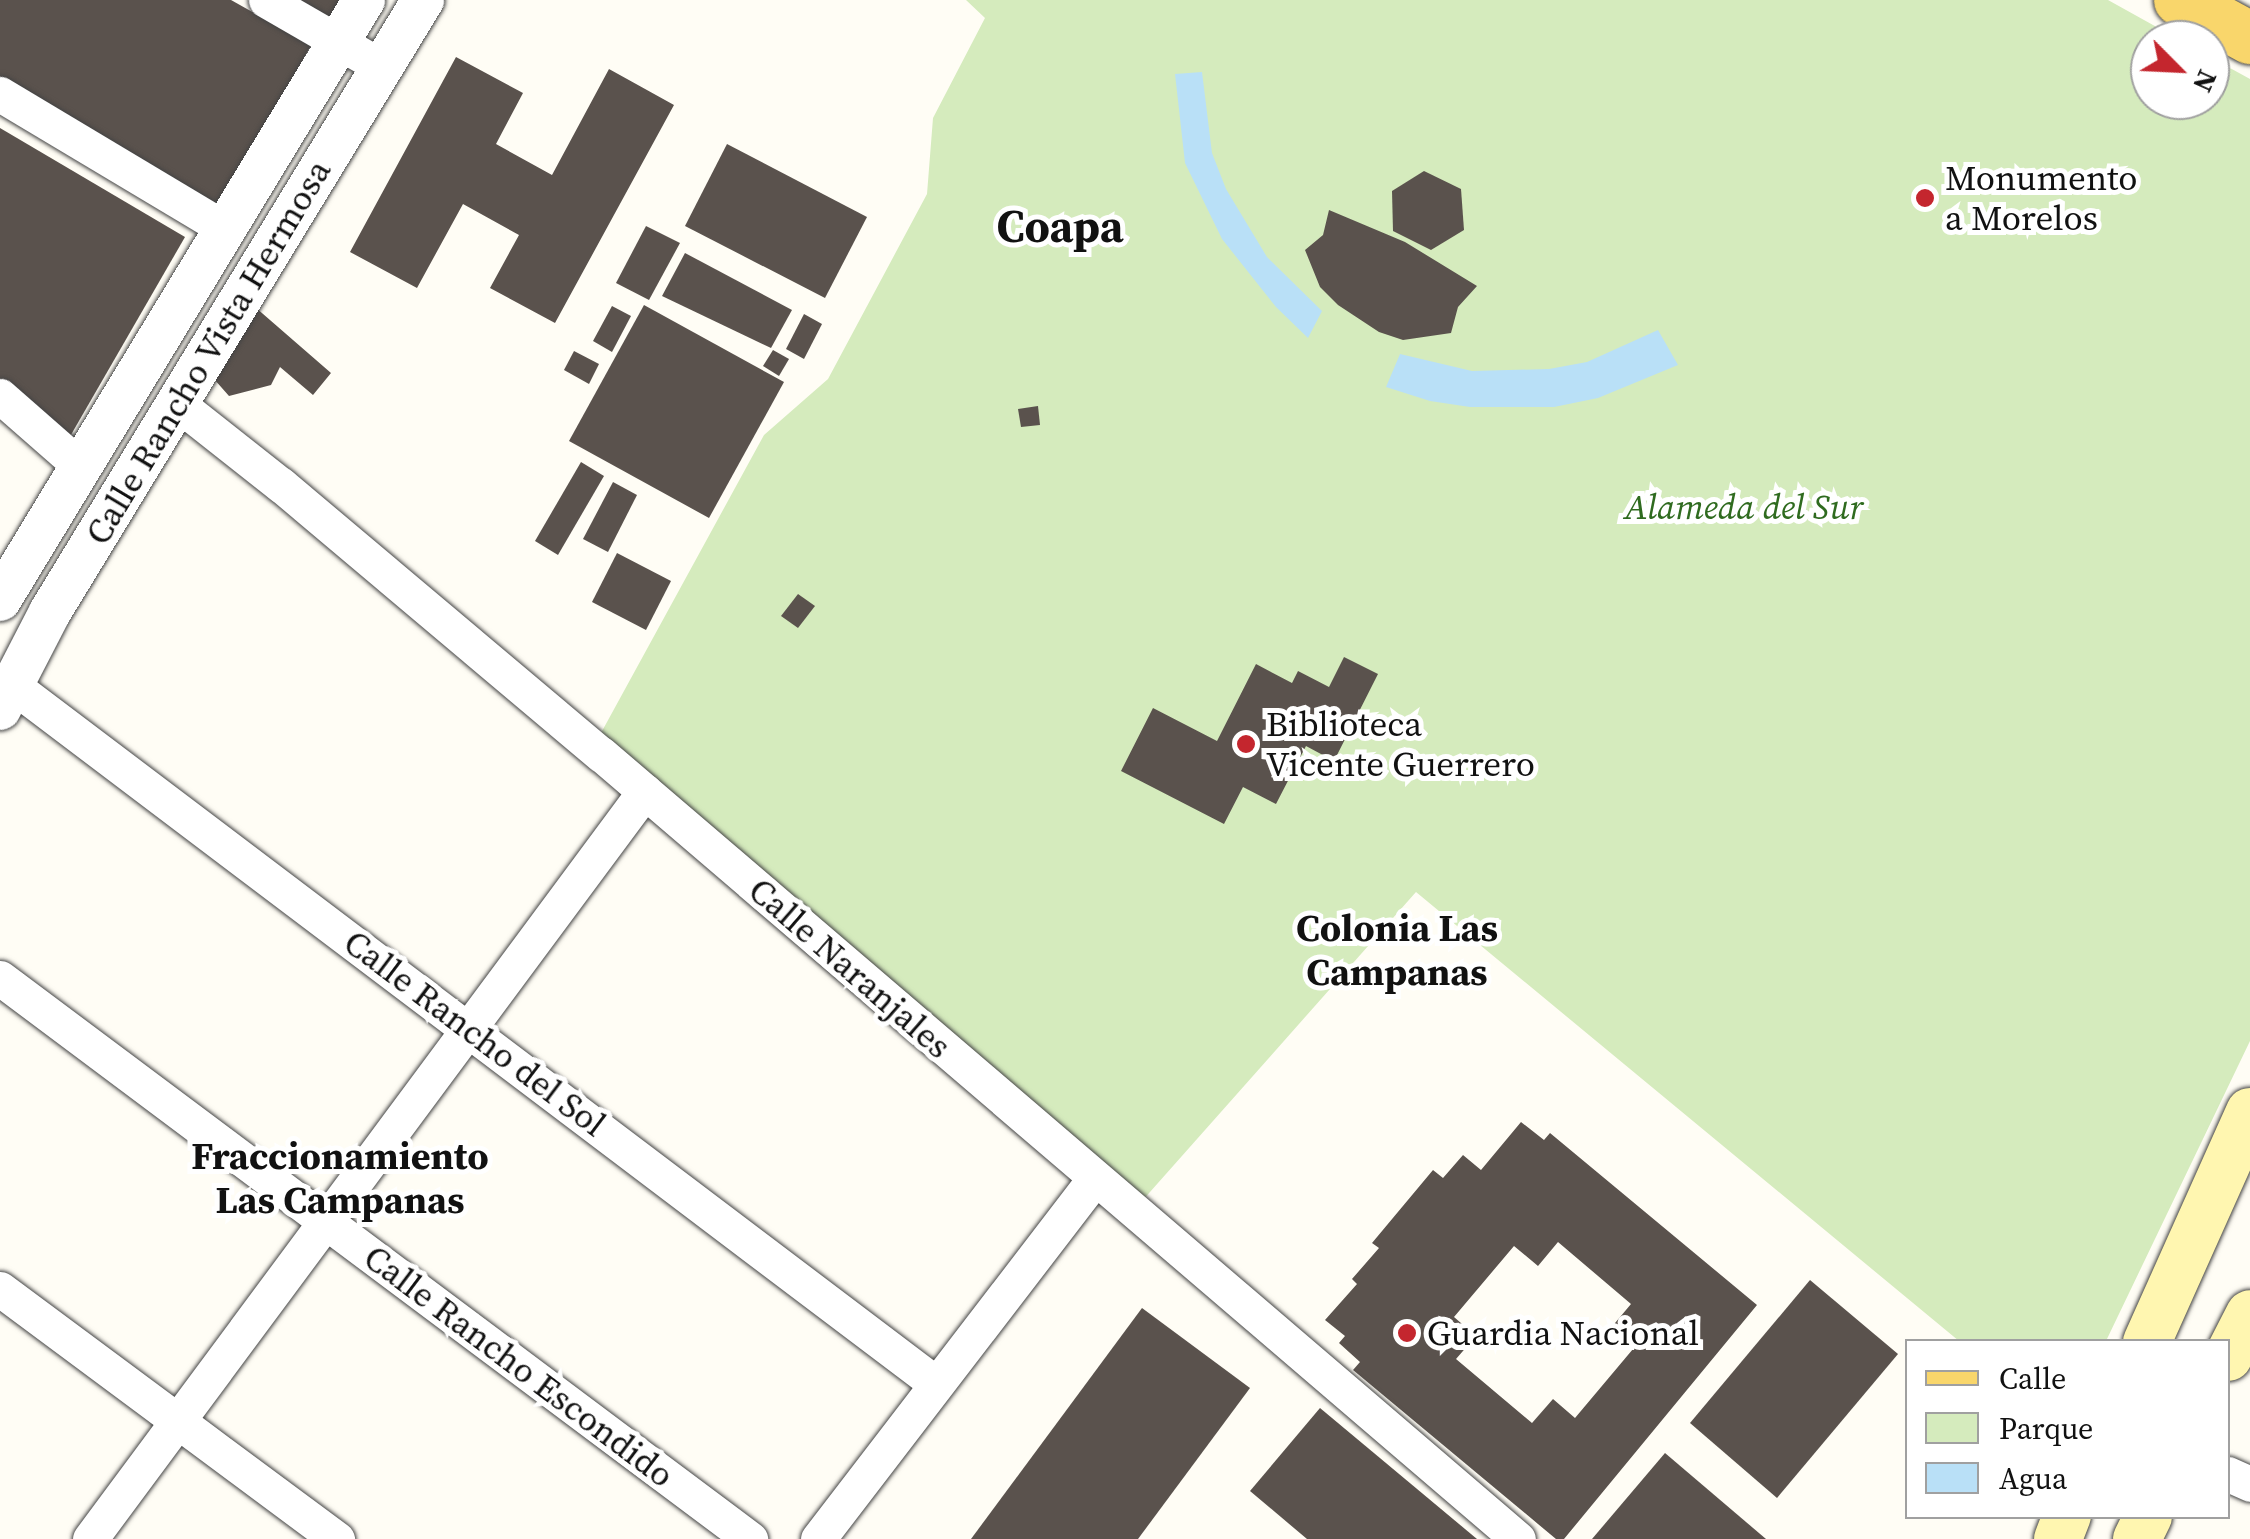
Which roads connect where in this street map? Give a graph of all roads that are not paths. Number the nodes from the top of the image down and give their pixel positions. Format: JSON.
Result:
{"nodes":[{"id":1,"x":266,"y":0,"type":"edge"},
{"id":2,"x":364,"y":0,"type":"edge"},
{"id":3,"x":423,"y":0,"type":"edge"},
{"id":4,"x":2180,"y":0,"type":"edge"},
{"id":5,"x":2250,"y":38,"type":"edge"},
{"id":6,"x":340,"y":41,"type":"junction"},
{"id":7,"x":382,"y":66,"type":"junction"},
{"id":8,"x":0,"y":94,"type":"edge"},
{"id":9,"x":227,"y":230,"type":"junction"},
{"id":10,"x":0,"y":396,"type":"edge"},
{"id":11,"x":177,"y":403,"type":"junction"},
{"id":12,"x":80,"y":466,"type":"junction"},
{"id":13,"x":4,"y":583,"type":"edge"},
{"id":14,"x":6,"y":697,"type":"edge"},
{"id":15,"x":645,"y":792,"type":"junction"},
{"id":16,"x":0,"y":978,"type":"edge"},
{"id":17,"x":470,"y":1028,"type":"junction"},
{"id":18,"x":2250,"y":1112,"type":"edge"},
{"id":19,"x":1095,"y":1178,"type":"junction"},
{"id":20,"x":325,"y":1220,"type":"junction"},
{"id":21,"x":0,"y":1289,"type":"edge"},
{"id":22,"x":2250,"y":1314,"type":"edge"},
{"id":23,"x":2148,"y":1339,"type":"edge"},
{"id":24,"x":2230,"y":1353,"type":"edge"},
{"id":25,"x":935,"y":1383,"type":"junction"},
{"id":26,"x":177,"y":1417,"type":"junction"},
{"id":27,"x":90,"y":1539,"type":"edge"},
{"id":28,"x":337,"y":1539,"type":"edge"},
{"id":29,"x":750,"y":1539,"type":"edge"},
{"id":30,"x":818,"y":1539,"type":"edge"},
{"id":31,"x":1518,"y":1539,"type":"edge"}],
"edges":[{"from":1,"to":6,"type":"street"},
{"from":2,"to":6,"type":"street","name":"Calle Rancho Vista Hermosa"},
{"from":3,"to":7,"type":"street","name":"Calle Rancho Vista Hermosa"},
{"from":4,"to":5,"type":"main road"},
{"from":6,"to":7,"type":"street"},
{"from":6,"to":9,"type":"street","name":"Calle Rancho Vista Hermosa"},
{"from":7,"to":11,"type":"street","name":"Calle Rancho Vista Hermosa"},
{"from":8,"to":9,"type":"street"},
{"from":9,"to":12,"type":"street","name":"Calle Rancho Vista Hermosa"},
{"from":10,"to":12,"type":"street"},
{"from":11,"to":14,"type":"street","name":"Calle Rancho Vista Hermosa"},
{"from":11,"to":15,"type":"street","name":"Calle Naranjales"},
{"from":12,"to":13,"type":"street","name":"Calle Rancho Vista Hermosa"},
{"from":14,"to":17,"type":"street","name":"Calle Rancho del Sol"},
{"from":15,"to":17,"type":"street"},
{"from":15,"to":19,"type":"street","name":"Calle Naranjales"},
{"from":16,"to":20,"type":"street","name":"Calle Rancho Escondido"},
{"from":17,"to":20,"type":"street"},
{"from":17,"to":25,"type":"street","name":"Calle Rancho del Sol"},
{"from":18,"to":23,"type":"main road"},
{"from":19,"to":25,"type":"street"},
{"from":19,"to":31,"type":"street","name":"Calle Naranjales"},
{"from":20,"to":26,"type":"street"},
{"from":20,"to":29,"type":"street","name":"Calle Rancho Escondido"},
{"from":21,"to":26,"type":"street"},
{"from":22,"to":24,"type":"main road"},
{"from":25,"to":30,"type":"street"},
{"from":26,"to":27,"type":"street"},
{"from":26,"to":28,"type":"street"}]}
